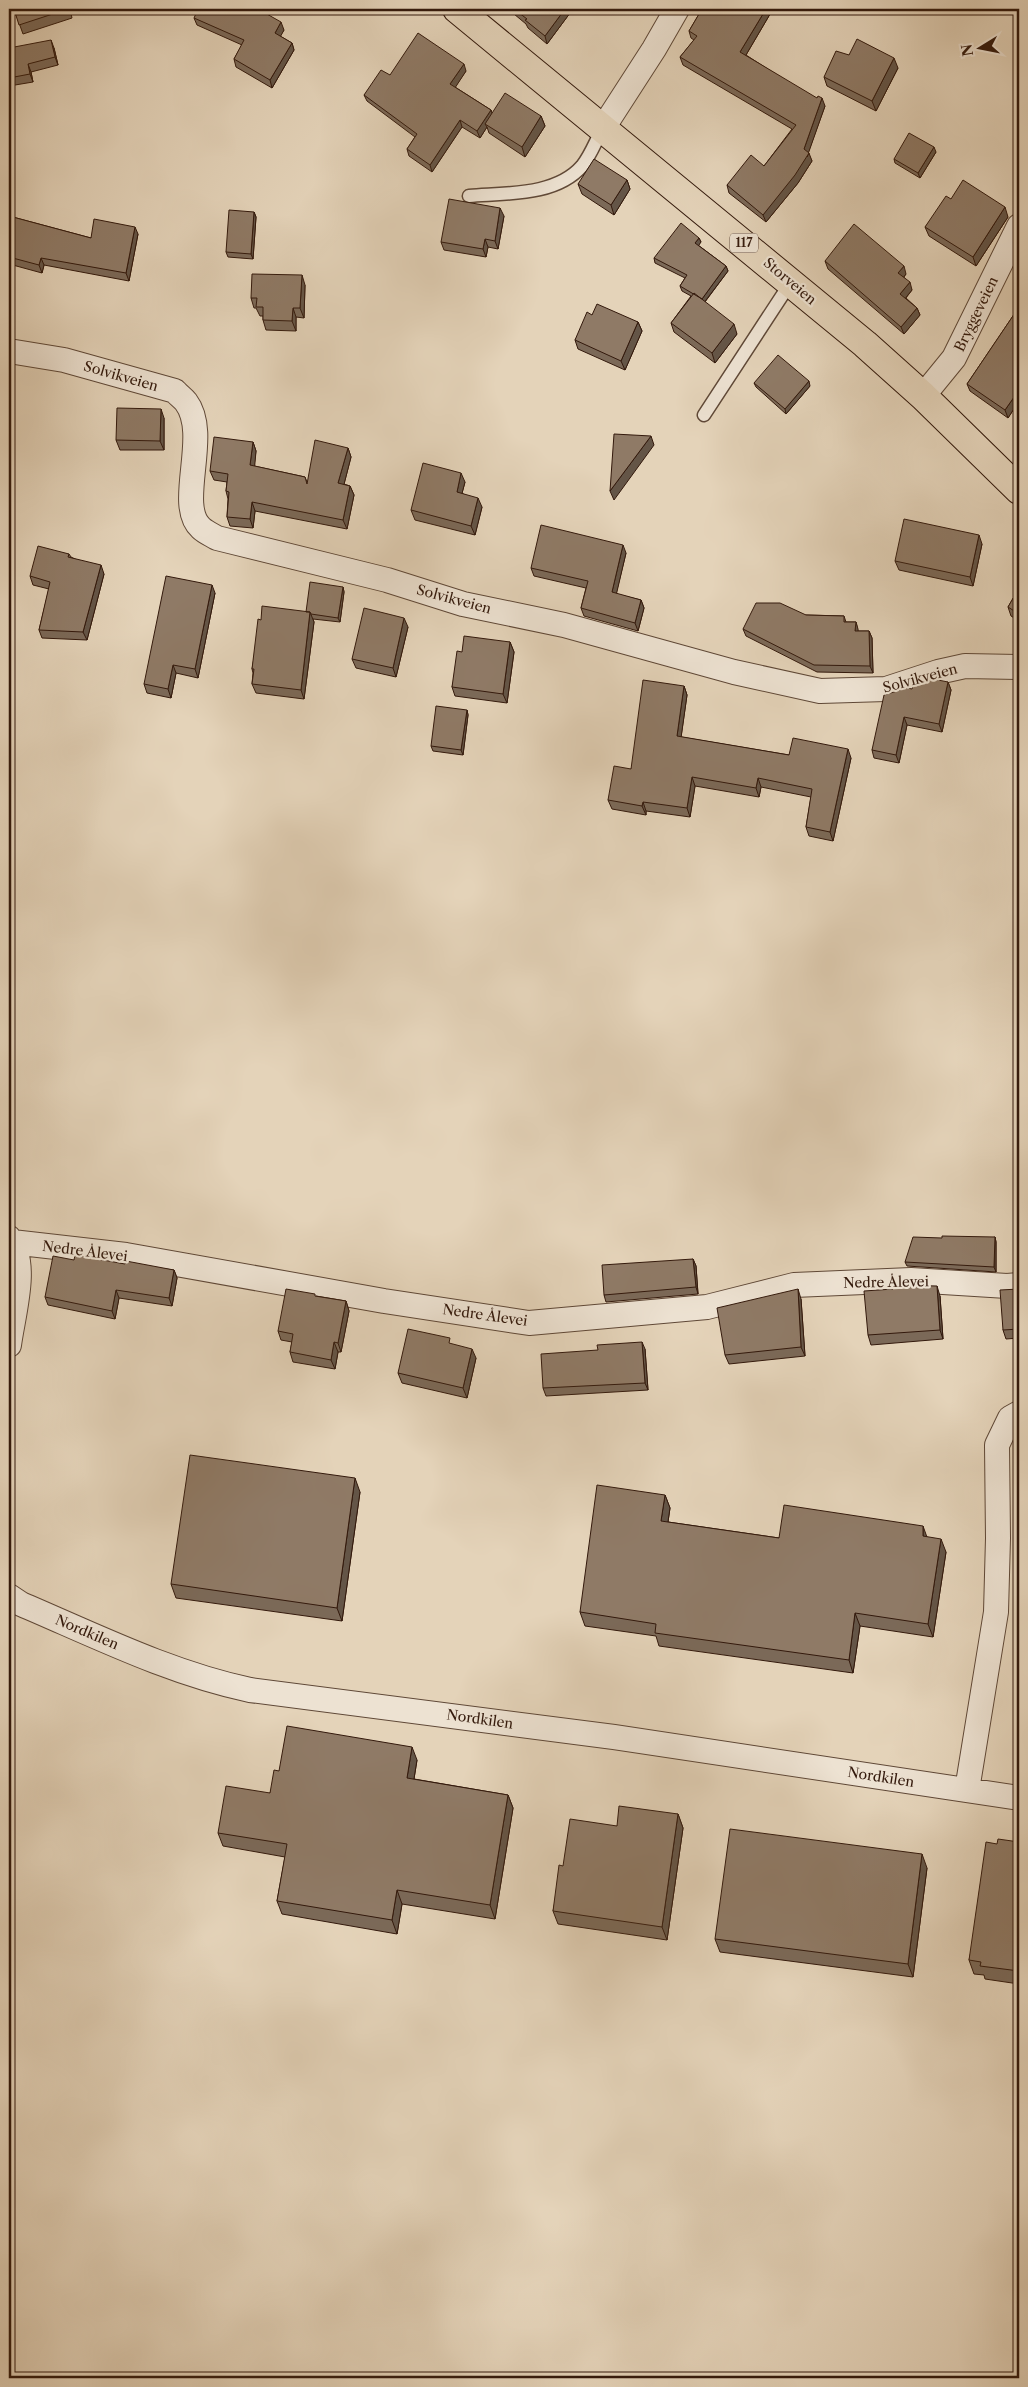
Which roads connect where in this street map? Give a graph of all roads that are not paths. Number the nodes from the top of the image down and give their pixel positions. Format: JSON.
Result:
{"nodes":[{"id":1,"x":457,"y":9,"type":"edge"},
{"id":2,"x":677,"y":9,"type":"edge"},
{"id":3,"x":603,"y":128,"type":"junction"},
{"id":4,"x":469,"y":196,"type":"dead end"},
{"id":5,"x":1019,"y":226,"type":"edge"},
{"id":6,"x":791,"y":282,"type":"junction"},
{"id":7,"x":9,"y":352,"type":"edge"},
{"id":8,"x":923,"y":396,"type":"junction"},
{"id":9,"x":704,"y":415,"type":"dead end"},
{"id":10,"x":1019,"y":490,"type":"edge"},
{"id":11,"x":1019,"y":668,"type":"edge"},
{"id":12,"x":11,"y":1240,"type":"edge"},
{"id":13,"x":1019,"y":1285,"type":"edge"},
{"id":14,"x":9,"y":1345,"type":"edge"},
{"id":15,"x":1019,"y":1413,"type":"edge"},
{"id":16,"x":9,"y":1596,"type":"edge"},
{"id":17,"x":967,"y":1790,"type":"junction"},
{"id":18,"x":1019,"y":1798,"type":"edge"}],
"edges":[{"from":1,"to":3,"type":"main road","name":"Storveien","number":"117"},
{"from":2,"to":3,"type":"street"},
{"from":3,"to":4,"type":"lane"},
{"from":3,"to":6,"type":"main road","name":"Storveien","number":"117"},
{"from":5,"to":8,"type":"street","name":"Bryggeveien"},
{"from":6,"to":8,"type":"main road","name":"Storveien","number":"117"},
{"from":6,"to":9,"type":"lane"},
{"from":7,"to":11,"type":"street","name":"Solvikveien"},
{"from":8,"to":10,"type":"main road","name":"Storveien","number":"117"},
{"from":12,"to":13,"type":"street","name":"Nedre Ålevei"},
{"from":12,"to":14,"type":"street"},
{"from":15,"to":17,"type":"street"},
{"from":16,"to":17,"type":"street","name":"Nordkilen"},
{"from":17,"to":18,"type":"street","name":"Nordkilen"}]}
